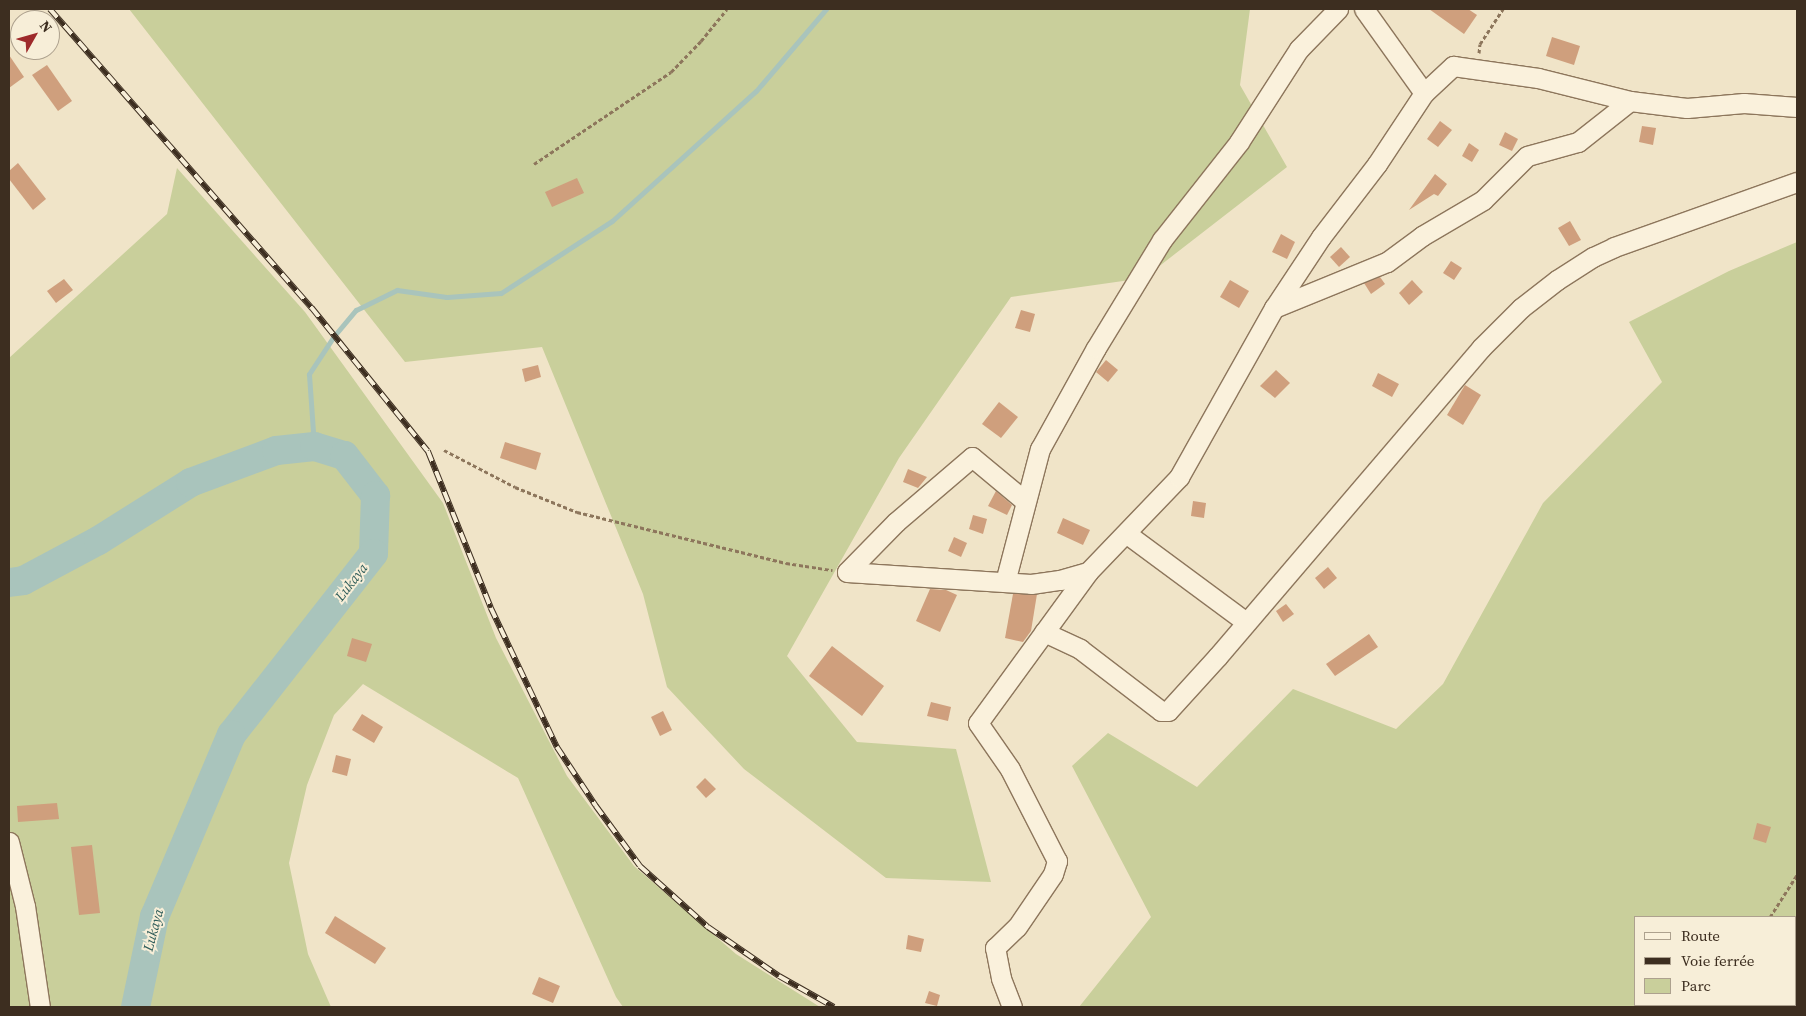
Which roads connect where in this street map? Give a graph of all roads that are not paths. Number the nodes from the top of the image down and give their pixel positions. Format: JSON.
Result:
{"nodes":[{"id":1,"x":1338,"y":9,"type":"edge"},
{"id":2,"x":1364,"y":9,"type":"edge"},
{"id":3,"x":1424,"y":94,"type":"junction"},
{"id":4,"x":1630,"y":101,"type":"junction"},
{"id":5,"x":1797,"y":107,"type":"edge"},
{"id":6,"x":1797,"y":182,"type":"edge"},
{"id":7,"x":1274,"y":308,"type":"junction"},
{"id":8,"x":1025,"y":501,"type":"junction"},
{"id":9,"x":1127,"y":534,"type":"junction"},
{"id":10,"x":1088,"y":572,"type":"junction"},
{"id":11,"x":1005,"y":582,"type":"junction"},
{"id":12,"x":1246,"y":622,"type":"junction"},
{"id":13,"x":1044,"y":632,"type":"junction"},
{"id":14,"x":9,"y":842,"type":"edge"},
{"id":15,"x":40,"y":1007,"type":"edge"},
{"id":16,"x":1012,"y":1007,"type":"edge"}],
"edges":[{"from":1,"to":8,"type":"street"},
{"from":2,"to":3,"type":"street"},
{"from":3,"to":4,"type":"street"},
{"from":3,"to":7,"type":"street"},
{"from":4,"to":5,"type":"street"},
{"from":4,"to":7,"type":"street"},
{"from":6,"to":12,"type":"street"},
{"from":7,"to":9,"type":"street"},
{"from":8,"to":11,"type":"street"},
{"from":8,"to":11,"type":"street"},
{"from":9,"to":10,"type":"street"},
{"from":9,"to":12,"type":"street"},
{"from":10,"to":11,"type":"street"},
{"from":10,"to":13,"type":"street"},
{"from":12,"to":13,"type":"street"},
{"from":13,"to":16,"type":"street"},
{"from":14,"to":15,"type":"street"}]}
